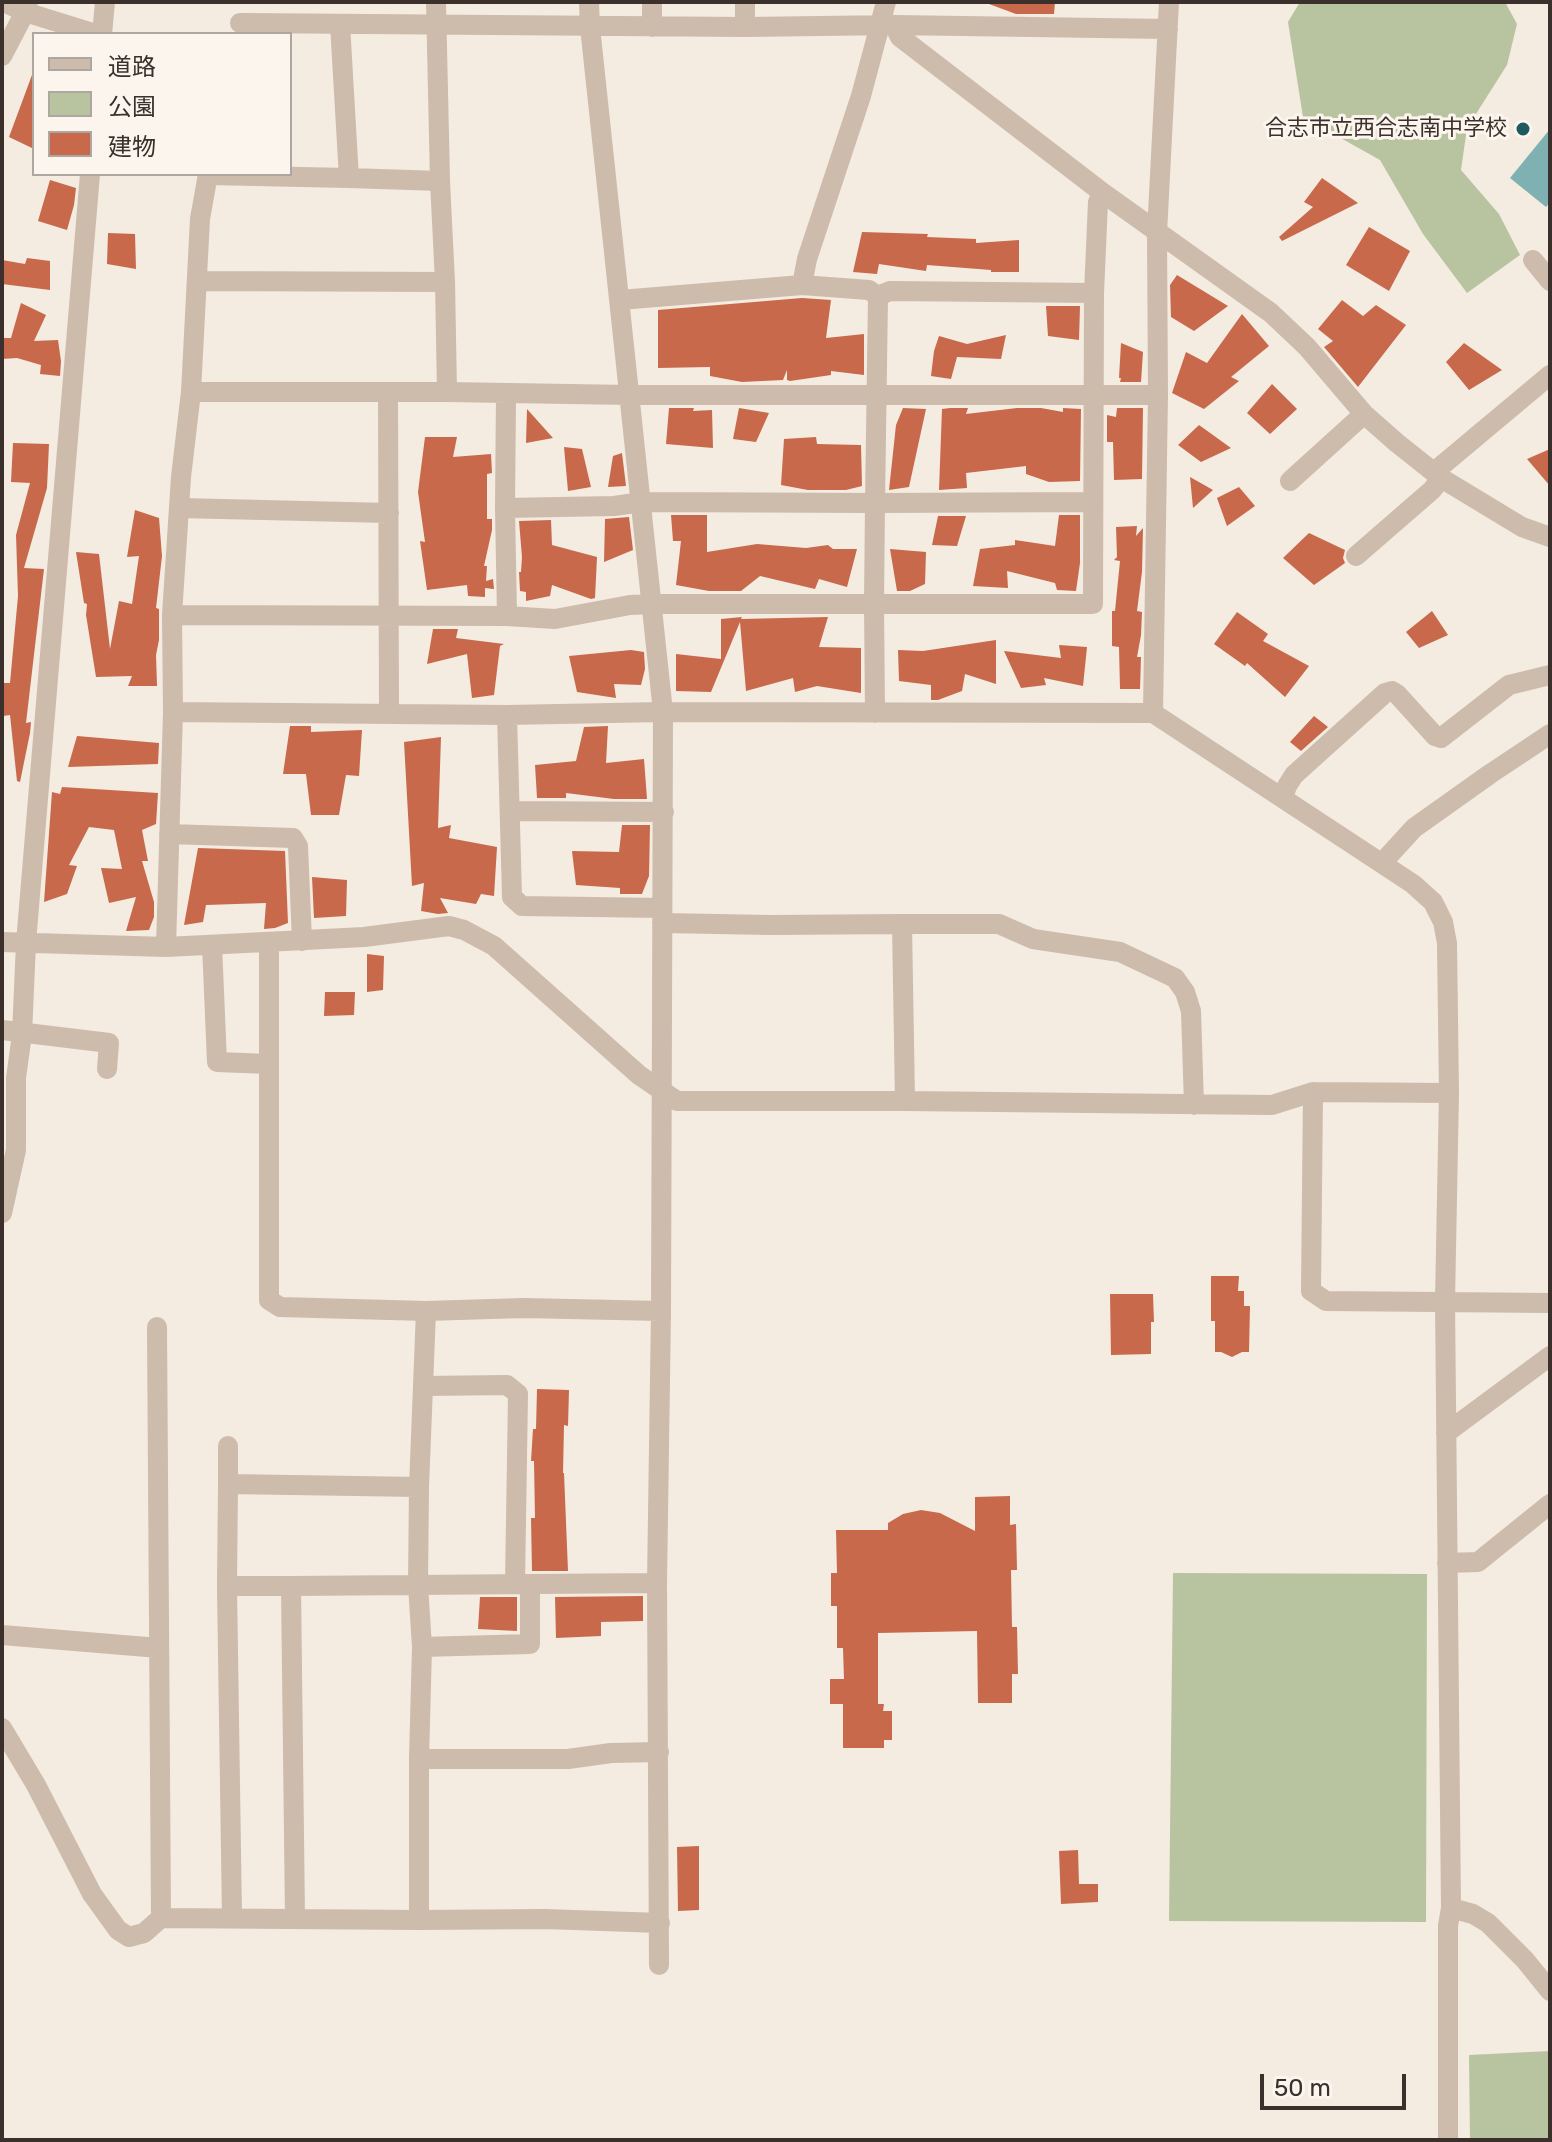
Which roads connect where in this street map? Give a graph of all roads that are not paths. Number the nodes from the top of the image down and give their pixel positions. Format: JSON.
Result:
{"nodes":[{"id":1,"x":4,"y":2,"type":"edge"},
{"id":2,"x":105,"y":2,"type":"edge"},
{"id":3,"x":242,"y":2,"type":"edge"},
{"id":4,"x":436,"y":2,"type":"edge"},
{"id":5,"x":589,"y":2,"type":"edge"},
{"id":6,"x":652,"y":2,"type":"edge"},
{"id":7,"x":745,"y":2,"type":"edge"},
{"id":8,"x":886,"y":2,"type":"edge"},
{"id":9,"x":1169,"y":2,"type":"edge"},
{"id":10,"x":26,"y":7,"type":"edge"},
{"id":11,"x":340,"y":24,"type":"junction"},
{"id":12,"x":437,"y":25,"type":"junction"},
{"id":13,"x":888,"y":25,"type":"junction"},
{"id":14,"x":590,"y":27,"type":"junction"},
{"id":15,"x":652,"y":27,"type":"junction"},
{"id":16,"x":745,"y":27,"type":"junction"},
{"id":17,"x":239,"y":29,"type":"edge"},
{"id":18,"x":1168,"y":29,"type":"junction"},
{"id":19,"x":94,"y":32,"type":"edge"},
{"id":20,"x":99,"y":32,"type":"edge"},
{"id":21,"x":2,"y":56,"type":"edge"},
{"id":22,"x":90,"y":176,"type":"edge"},
{"id":23,"x":208,"y":176,"type":"edge"},
{"id":24,"x":278,"y":176,"type":"edge"},
{"id":25,"x":349,"y":178,"type":"junction"},
{"id":26,"x":440,"y":181,"type":"junction"},
{"id":27,"x":1103,"y":193,"type":"junction"},
{"id":28,"x":1157,"y":233,"type":"junction"},
{"id":29,"x":1533,"y":260,"type":"dead end"},
{"id":30,"x":197,"y":281,"type":"junction"},
{"id":31,"x":1550,"y":281,"type":"edge"},
{"id":32,"x":445,"y":282,"type":"junction"},
{"id":33,"x":802,"y":285,"type":"junction"},
{"id":34,"x":1094,"y":293,"type":"junction"},
{"id":35,"x":878,"y":296,"type":"junction"},
{"id":36,"x":620,"y":300,"type":"junction"},
{"id":37,"x":1550,"y":375,"type":"edge"},
{"id":38,"x":191,"y":392,"type":"junction"},
{"id":39,"x":447,"y":392,"type":"junction"},
{"id":40,"x":388,"y":393,"type":"junction"},
{"id":41,"x":506,"y":394,"type":"junction"},
{"id":42,"x":631,"y":395,"type":"junction"},
{"id":43,"x":1158,"y":395,"type":"junction"},
{"id":44,"x":876,"y":396,"type":"junction"},
{"id":45,"x":1095,"y":397,"type":"junction"},
{"id":46,"x":1364,"y":414,"type":"junction"},
{"id":47,"x":1438,"y":475,"type":"junction"},
{"id":48,"x":1290,"y":481,"type":"dead end"},
{"id":49,"x":642,"y":502,"type":"junction"},
{"id":50,"x":1093,"y":502,"type":"junction"},
{"id":51,"x":875,"y":503,"type":"junction"},
{"id":52,"x":179,"y":508,"type":"junction"},
{"id":53,"x":505,"y":508,"type":"junction"},
{"id":54,"x":389,"y":513,"type":"junction"},
{"id":55,"x":1550,"y":537,"type":"edge"},
{"id":56,"x":1356,"y":556,"type":"dead end"},
{"id":57,"x":652,"y":604,"type":"junction"},
{"id":58,"x":874,"y":604,"type":"junction"},
{"id":59,"x":172,"y":615,"type":"junction"},
{"id":60,"x":388,"y":615,"type":"junction"},
{"id":61,"x":507,"y":616,"type":"junction"},
{"id":62,"x":1550,"y":675,"type":"edge"},
{"id":63,"x":173,"y":712,"type":"junction"},
{"id":64,"x":663,"y":712,"type":"junction"},
{"id":65,"x":389,"y":713,"type":"junction"},
{"id":66,"x":875,"y":713,"type":"junction"},
{"id":67,"x":1153,"y":713,"type":"junction"},
{"id":68,"x":507,"y":715,"type":"junction"},
{"id":69,"x":1550,"y":734,"type":"edge"},
{"id":70,"x":1283,"y":797,"type":"junction"},
{"id":71,"x":510,"y":811,"type":"junction"},
{"id":72,"x":664,"y":812,"type":"junction"},
{"id":73,"x":169,"y":834,"type":"junction"},
{"id":74,"x":1382,"y":863,"type":"junction"},
{"id":75,"x":662,"y":915,"type":"junction"},
{"id":76,"x":902,"y":924,"type":"junction"},
{"id":77,"x":302,"y":941,"type":"junction"},
{"id":78,"x":2,"y":942,"type":"edge"},
{"id":79,"x":26,"y":943,"type":"junction"},
{"id":80,"x":269,"y":943,"type":"junction"},
{"id":81,"x":212,"y":945,"type":"junction"},
{"id":82,"x":166,"y":947,"type":"junction"},
{"id":83,"x":12,"y":1032,"type":"edge"},
{"id":84,"x":269,"y":1064,"type":"junction"},
{"id":85,"x":107,"y":1069,"type":"dead end"},
{"id":86,"x":661,"y":1092,"type":"junction"},
{"id":87,"x":1313,"y":1092,"type":"junction"},
{"id":88,"x":1449,"y":1093,"type":"junction"},
{"id":89,"x":905,"y":1101,"type":"junction"},
{"id":90,"x":1194,"y":1105,"type":"junction"},
{"id":91,"x":2,"y":1213,"type":"edge"},
{"id":92,"x":1445,"y":1301,"type":"junction"},
{"id":93,"x":1550,"y":1303,"type":"edge"},
{"id":94,"x":426,"y":1311,"type":"junction"},
{"id":95,"x":661,"y":1311,"type":"junction"},
{"id":96,"x":157,"y":1327,"type":"dead end"},
{"id":97,"x":1550,"y":1356,"type":"edge"},
{"id":98,"x":424,"y":1386,"type":"junction"},
{"id":99,"x":1446,"y":1433,"type":"junction"},
{"id":100,"x":228,"y":1446,"type":"dead end"},
{"id":101,"x":228,"y":1484,"type":"junction"},
{"id":102,"x":419,"y":1487,"type":"junction"},
{"id":103,"x":1550,"y":1504,"type":"edge"},
{"id":104,"x":1447,"y":1563,"type":"junction"},
{"id":105,"x":657,"y":1583,"type":"junction"},
{"id":106,"x":523,"y":1584,"type":"junction"},
{"id":107,"x":418,"y":1585,"type":"junction"},
{"id":108,"x":227,"y":1586,"type":"junction"},
{"id":109,"x":291,"y":1586,"type":"junction"},
{"id":110,"x":2,"y":1635,"type":"edge"},
{"id":111,"x":422,"y":1647,"type":"junction"},
{"id":112,"x":159,"y":1648,"type":"junction"},
{"id":113,"x":2,"y":1728,"type":"edge"},
{"id":114,"x":659,"y":1752,"type":"junction"},
{"id":115,"x":419,"y":1759,"type":"junction"},
{"id":116,"x":1451,"y":1908,"type":"junction"},
{"id":117,"x":161,"y":1918,"type":"junction"},
{"id":118,"x":232,"y":1918,"type":"junction"},
{"id":119,"x":295,"y":1919,"type":"junction"},
{"id":120,"x":419,"y":1920,"type":"junction"},
{"id":121,"x":660,"y":1923,"type":"junction"},
{"id":122,"x":659,"y":1965,"type":"dead end"},
{"id":123,"x":1550,"y":1991,"type":"edge"},
{"id":124,"x":1448,"y":2140,"type":"edge"}],
"edges":[{"from":1,"to":10,"type":"street"},
{"from":2,"to":20,"type":"street"},
{"from":3,"to":17,"type":"street"},
{"from":4,"to":12,"type":"street"},
{"from":5,"to":14,"type":"street"},
{"from":6,"to":15,"type":"street"},
{"from":7,"to":16,"type":"street"},
{"from":8,"to":13,"type":"street"},
{"from":9,"to":18,"type":"street"},
{"from":10,"to":19,"type":"street"},
{"from":10,"to":21,"type":"street"},
{"from":11,"to":12,"type":"street"},
{"from":11,"to":17,"type":"street"},
{"from":11,"to":25,"type":"street"},
{"from":12,"to":14,"type":"street"},
{"from":12,"to":26,"type":"street"},
{"from":13,"to":16,"type":"street"},
{"from":13,"to":18,"type":"street"},
{"from":13,"to":27,"type":"street"},
{"from":13,"to":33,"type":"street"},
{"from":14,"to":15,"type":"street"},
{"from":14,"to":36,"type":"street"},
{"from":15,"to":16,"type":"street"},
{"from":18,"to":28,"type":"street"},
{"from":22,"to":79,"type":"street"},
{"from":23,"to":30,"type":"street"},
{"from":24,"to":25,"type":"street"},
{"from":25,"to":26,"type":"street"},
{"from":26,"to":32,"type":"street"},
{"from":27,"to":28,"type":"street"},
{"from":27,"to":34,"type":"street"},
{"from":28,"to":43,"type":"street"},
{"from":28,"to":46,"type":"street"},
{"from":29,"to":31,"type":"street"},
{"from":30,"to":32,"type":"street"},
{"from":30,"to":38,"type":"street"},
{"from":32,"to":39,"type":"street"},
{"from":33,"to":35,"type":"street"},
{"from":33,"to":36,"type":"street"},
{"from":34,"to":35,"type":"street"},
{"from":34,"to":45,"type":"street"},
{"from":35,"to":44,"type":"street"},
{"from":36,"to":42,"type":"street"},
{"from":37,"to":47,"type":"street"},
{"from":38,"to":40,"type":"street"},
{"from":38,"to":52,"type":"street"},
{"from":39,"to":40,"type":"street"},
{"from":39,"to":41,"type":"street"},
{"from":40,"to":54,"type":"street"},
{"from":41,"to":42,"type":"street"},
{"from":41,"to":53,"type":"street"},
{"from":42,"to":44,"type":"street"},
{"from":42,"to":49,"type":"street"},
{"from":43,"to":45,"type":"street"},
{"from":43,"to":67,"type":"street"},
{"from":44,"to":45,"type":"street"},
{"from":44,"to":51,"type":"street"},
{"from":45,"to":50,"type":"street"},
{"from":46,"to":47,"type":"street"},
{"from":46,"to":48,"type":"street"},
{"from":47,"to":55,"type":"street"},
{"from":47,"to":56,"type":"street"},
{"from":49,"to":51,"type":"street"},
{"from":49,"to":53,"type":"street"},
{"from":49,"to":57,"type":"street"},
{"from":50,"to":51,"type":"street"},
{"from":50,"to":58,"type":"street"},
{"from":51,"to":58,"type":"street"},
{"from":52,"to":54,"type":"street"},
{"from":52,"to":59,"type":"street"},
{"from":53,"to":61,"type":"street"},
{"from":54,"to":60,"type":"street"},
{"from":57,"to":58,"type":"street"},
{"from":57,"to":61,"type":"street"},
{"from":57,"to":64,"type":"street"},
{"from":58,"to":66,"type":"street"},
{"from":59,"to":60,"type":"street"},
{"from":59,"to":63,"type":"street"},
{"from":60,"to":61,"type":"street"},
{"from":60,"to":65,"type":"street"},
{"from":62,"to":70,"type":"street"},
{"from":63,"to":65,"type":"street"},
{"from":63,"to":73,"type":"street"},
{"from":64,"to":66,"type":"street"},
{"from":64,"to":68,"type":"street"},
{"from":64,"to":72,"type":"street"},
{"from":65,"to":68,"type":"street"},
{"from":66,"to":67,"type":"street"},
{"from":67,"to":70,"type":"street"},
{"from":68,"to":71,"type":"street"},
{"from":69,"to":74,"type":"street"},
{"from":70,"to":74,"type":"street"},
{"from":71,"to":72,"type":"street"},
{"from":71,"to":75,"type":"street"},
{"from":72,"to":75,"type":"street"},
{"from":73,"to":77,"type":"street"},
{"from":73,"to":82,"type":"street"},
{"from":74,"to":88,"type":"street"},
{"from":75,"to":76,"type":"street"},
{"from":75,"to":86,"type":"street"},
{"from":76,"to":89,"type":"street"},
{"from":76,"to":90,"type":"street"},
{"from":77,"to":80,"type":"street"},
{"from":77,"to":86,"type":"street"},
{"from":78,"to":79,"type":"street"},
{"from":79,"to":82,"type":"street"},
{"from":79,"to":83,"type":"street"},
{"from":80,"to":81,"type":"street"},
{"from":80,"to":84,"type":"street"},
{"from":81,"to":82,"type":"street"},
{"from":81,"to":84,"type":"street"},
{"from":83,"to":85,"type":"street"},
{"from":83,"to":91,"type":"street"},
{"from":84,"to":94,"type":"street"},
{"from":86,"to":89,"type":"street"},
{"from":86,"to":95,"type":"street"},
{"from":87,"to":88,"type":"street"},
{"from":87,"to":90,"type":"street"},
{"from":87,"to":92,"type":"street"},
{"from":88,"to":92,"type":"street"},
{"from":89,"to":90,"type":"street"},
{"from":92,"to":93,"type":"street"},
{"from":92,"to":99,"type":"street"},
{"from":94,"to":95,"type":"street"},
{"from":94,"to":98,"type":"street"},
{"from":95,"to":105,"type":"street"},
{"from":96,"to":112,"type":"street"},
{"from":97,"to":99,"type":"street"},
{"from":98,"to":102,"type":"street"},
{"from":98,"to":106,"type":"street"},
{"from":99,"to":104,"type":"street"},
{"from":100,"to":101,"type":"street"},
{"from":101,"to":102,"type":"street"},
{"from":101,"to":108,"type":"street"},
{"from":102,"to":107,"type":"street"},
{"from":103,"to":104,"type":"street"},
{"from":104,"to":116,"type":"street"},
{"from":105,"to":106,"type":"street"},
{"from":105,"to":114,"type":"street"},
{"from":106,"to":107,"type":"street"},
{"from":106,"to":111,"type":"street"},
{"from":107,"to":109,"type":"street"},
{"from":107,"to":111,"type":"street"},
{"from":108,"to":109,"type":"street"},
{"from":108,"to":118,"type":"street"},
{"from":109,"to":119,"type":"street"},
{"from":110,"to":112,"type":"street"},
{"from":111,"to":115,"type":"street"},
{"from":112,"to":117,"type":"street"},
{"from":113,"to":117,"type":"street"},
{"from":114,"to":115,"type":"street"},
{"from":114,"to":121,"type":"street"},
{"from":115,"to":120,"type":"street"},
{"from":116,"to":123,"type":"street"},
{"from":116,"to":124,"type":"street"},
{"from":117,"to":118,"type":"street"},
{"from":118,"to":119,"type":"street"},
{"from":119,"to":120,"type":"street"},
{"from":120,"to":121,"type":"street"},
{"from":121,"to":122,"type":"street"}]}
